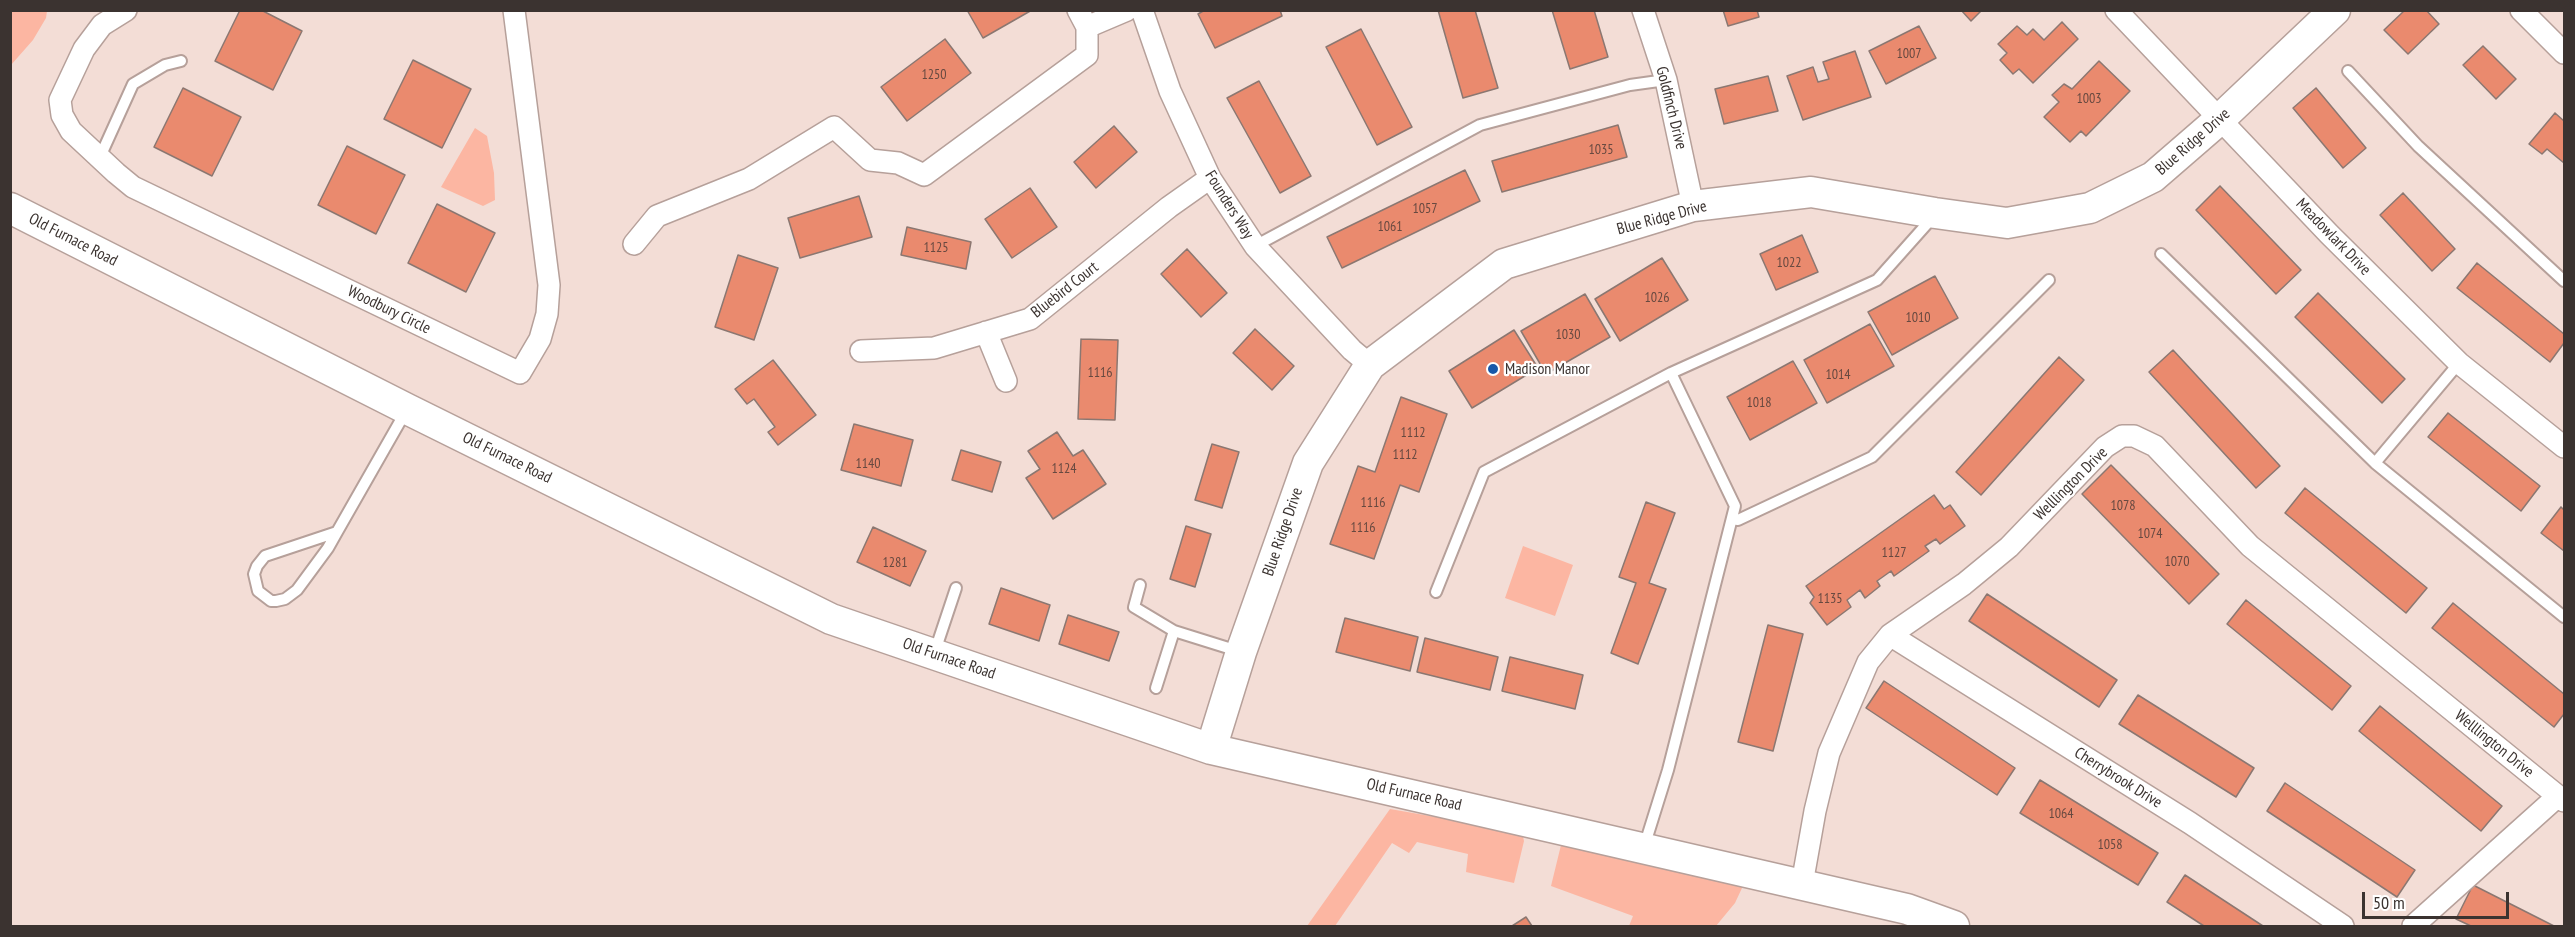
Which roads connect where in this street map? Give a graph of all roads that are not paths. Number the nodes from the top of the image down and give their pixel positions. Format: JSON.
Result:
{"nodes":[{"id":1,"x":126,"y":10,"type":"edge"},
{"id":2,"x":514,"y":10,"type":"edge"},
{"id":3,"x":1127,"y":10,"type":"edge"},
{"id":4,"x":1142,"y":10,"type":"edge"},
{"id":5,"x":1643,"y":10,"type":"edge"},
{"id":6,"x":2116,"y":10,"type":"edge"},
{"id":7,"x":2335,"y":10,"type":"edge"},
{"id":8,"x":2521,"y":10,"type":"edge"},
{"id":9,"x":1083,"y":19,"type":"edge"},
{"id":10,"x":2565,"y":53,"type":"edge"},
{"id":11,"x":181,"y":61,"type":"dead end"},
{"id":12,"x":2348,"y":71,"type":"dead end"},
{"id":13,"x":1666,"y":80,"type":"junction"},
{"id":14,"x":2220,"y":120,"type":"junction"},
{"id":15,"x":100,"y":157,"type":"junction"},
{"id":16,"x":1210,"y":178,"type":"junction"},
{"id":17,"x":1693,"y":206,"type":"junction"},
{"id":18,"x":10,"y":208,"type":"edge"},
{"id":19,"x":1935,"y":213,"type":"junction"},
{"id":20,"x":634,"y":244,"type":"dead end"},
{"id":21,"x":1255,"y":246,"type":"junction"},
{"id":22,"x":2161,"y":254,"type":"dead end"},
{"id":23,"x":2049,"y":280,"type":"dead end"},
{"id":24,"x":2565,"y":281,"type":"edge"},
{"id":25,"x":986,"y":332,"type":"junction"},
{"id":26,"x":861,"y":351,"type":"dead end"},
{"id":27,"x":2459,"y":363,"type":"junction"},
{"id":28,"x":1370,"y":365,"type":"junction"},
{"id":29,"x":1671,"y":374,"type":"junction"},
{"id":30,"x":1006,"y":381,"type":"dead end"},
{"id":31,"x":407,"y":409,"type":"junction"},
{"id":32,"x":2565,"y":447,"type":"edge"},
{"id":33,"x":2375,"y":463,"type":"junction"},
{"id":34,"x":1732,"y":519,"type":"junction"},
{"id":35,"x":337,"y":532,"type":"junction"},
{"id":36,"x":1140,"y":585,"type":"dead end"},
{"id":37,"x":956,"y":588,"type":"dead end"},
{"id":38,"x":1436,"y":592,"type":"dead end"},
{"id":39,"x":2565,"y":617,"type":"edge"},
{"id":40,"x":1174,"y":631,"type":"junction"},
{"id":41,"x":1890,"y":635,"type":"junction"},
{"id":42,"x":1241,"y":652,"type":"junction"},
{"id":43,"x":934,"y":655,"type":"junction"},
{"id":44,"x":1156,"y":688,"type":"dead end"},
{"id":45,"x":1211,"y":749,"type":"junction"},
{"id":46,"x":2561,"y":798,"type":"edge"},
{"id":47,"x":1644,"y":848,"type":"junction"},
{"id":48,"x":1802,"y":884,"type":"junction"},
{"id":49,"x":1954,"y":927,"type":"edge"},
{"id":50,"x":2343,"y":927,"type":"edge"},
{"id":51,"x":2413,"y":927,"type":"edge"}],
"edges":[{"from":1,"to":15,"type":"street","name":"Woodbury Circle"},
{"from":2,"to":15,"type":"street","name":"Woodbury Circle"},
{"from":3,"to":9,"type":"street"},
{"from":4,"to":16,"type":"street","name":"Founders Way"},
{"from":5,"to":13,"type":"street","name":"Goldfinch Drive"},
{"from":6,"to":14,"type":"street","name":"Meadowlark Drive"},
{"from":7,"to":14,"type":"street","name":"Blue Ridge Drive"},
{"from":8,"to":10,"type":"street"},
{"from":9,"to":20,"type":"street"},
{"from":11,"to":15,"type":"lane"},
{"from":12,"to":24,"type":"lane"},
{"from":13,"to":17,"type":"street","name":"Goldfinch Drive"},
{"from":13,"to":21,"type":"lane"},
{"from":14,"to":19,"type":"street","name":"Blue Ridge Drive"},
{"from":14,"to":27,"type":"street","name":"Meadowlark Drive"},
{"from":16,"to":21,"type":"street","name":"Founders Way"},
{"from":16,"to":25,"type":"street","name":"Bluebird Court"},
{"from":17,"to":19,"type":"street","name":"Blue Ridge Drive"},
{"from":17,"to":28,"type":"street","name":"Blue Ridge Drive"},
{"from":18,"to":31,"type":"street","name":"Old Furnace Road"},
{"from":19,"to":29,"type":"lane"},
{"from":21,"to":28,"type":"street","name":"Founders Way"},
{"from":22,"to":33,"type":"lane"},
{"from":23,"to":34,"type":"lane"},
{"from":25,"to":26,"type":"street","name":"Bluebird Court"},
{"from":25,"to":30,"type":"street"},
{"from":27,"to":32,"type":"street","name":"Meadowlark Drive"},
{"from":27,"to":33,"type":"lane"},
{"from":28,"to":42,"type":"street","name":"Blue Ridge Drive"},
{"from":29,"to":34,"type":"lane"},
{"from":29,"to":38,"type":"lane"},
{"from":31,"to":35,"type":"lane"},
{"from":31,"to":43,"type":"street","name":"Old Furnace Road"},
{"from":33,"to":39,"type":"lane"},
{"from":34,"to":47,"type":"lane"},
{"from":35,"to":35,"type":"lane"},
{"from":36,"to":40,"type":"lane"},
{"from":37,"to":43,"type":"lane"},
{"from":40,"to":42,"type":"lane"},
{"from":40,"to":44,"type":"lane"},
{"from":41,"to":46,"type":"street","name":"Welllington Drive"},
{"from":41,"to":48,"type":"street","name":"Welllington Drive"},
{"from":41,"to":50,"type":"street","name":"Cherrybrook Drive"},
{"from":42,"to":45,"type":"street","name":"Blue Ridge Drive"},
{"from":43,"to":45,"type":"street","name":"Old Furnace Road"},
{"from":45,"to":47,"type":"street","name":"Old Furnace Road"},
{"from":46,"to":51,"type":"street"},
{"from":47,"to":48,"type":"street","name":"Old Furnace Road"},
{"from":48,"to":49,"type":"street","name":"Old Furnace Road"}]}
